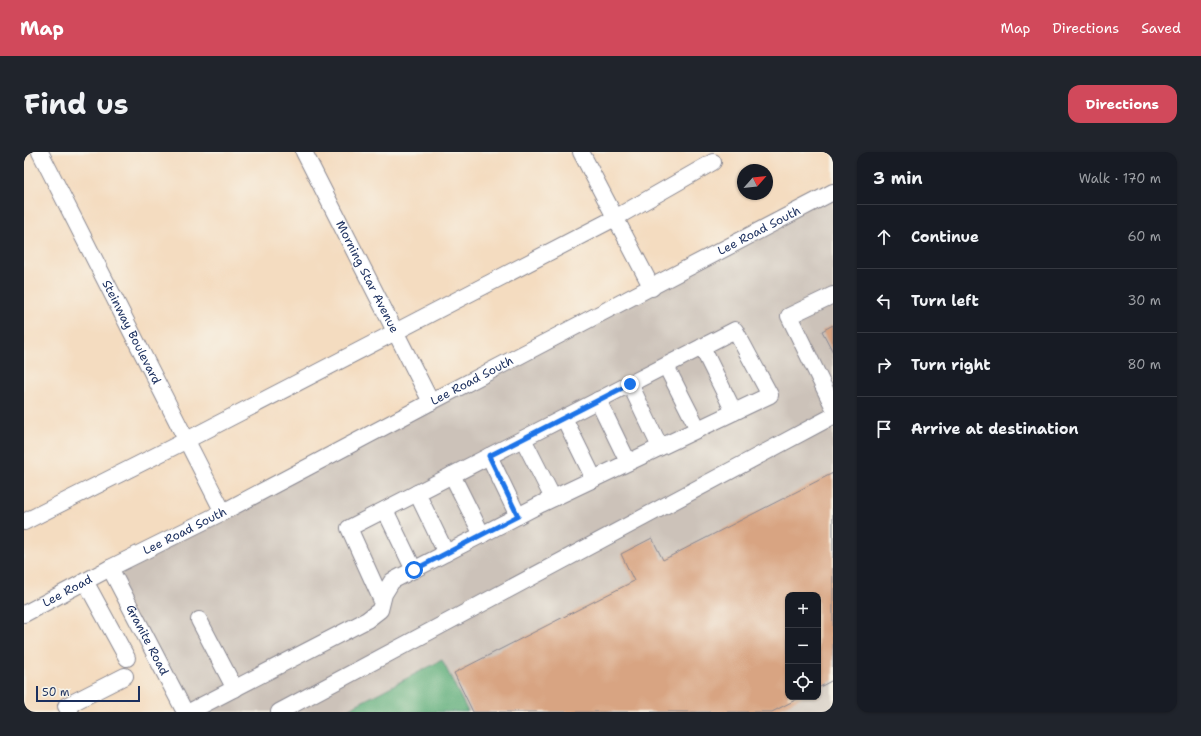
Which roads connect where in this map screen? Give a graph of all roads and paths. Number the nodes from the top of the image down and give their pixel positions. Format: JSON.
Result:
{"nodes":[{"id":1,"x":40,"y":152,"type":"edge"},
{"id":2,"x":304,"y":152,"type":"edge"},
{"id":3,"x":581,"y":152,"type":"edge"},
{"id":4,"x":713,"y":162,"type":"dead end"},
{"id":5,"x":833,"y":192,"type":"edge"},
{"id":6,"x":615,"y":218,"type":"junction"},
{"id":7,"x":652,"y":288,"type":"junction"},
{"id":8,"x":833,"y":295,"type":"edge"},
{"id":9,"x":396,"y":332,"type":"junction"},
{"id":10,"x":702,"y":347,"type":"junction"},
{"id":11,"x":666,"y":366,"type":"junction"},
{"id":12,"x":630,"y":384,"type":"junction"},
{"id":13,"x":598,"y":400,"type":"junction"},
{"id":14,"x":431,"y":402,"type":"junction"},
{"id":15,"x":833,"y":406,"type":"edge"},
{"id":16,"x":734,"y":412,"type":"junction"},
{"id":17,"x":833,"y":416,"type":"edge"},
{"id":18,"x":564,"y":418,"type":"junction"},
{"id":19,"x":698,"y":429,"type":"junction"},
{"id":20,"x":523,"y":439,"type":"junction"},
{"id":21,"x":187,"y":440,"type":"junction"},
{"id":22,"x":660,"y":447,"type":"junction"},
{"id":23,"x":489,"y":456,"type":"junction"},
{"id":24,"x":628,"y":462,"type":"junction"},
{"id":25,"x":452,"y":475,"type":"junction"},
{"id":26,"x":594,"y":479,"type":"junction"},
{"id":27,"x":417,"y":493,"type":"junction"},
{"id":28,"x":553,"y":498,"type":"junction"},
{"id":29,"x":385,"y":510,"type":"junction"},
{"id":30,"x":223,"y":512,"type":"junction"},
{"id":31,"x":518,"y":516,"type":"junction"},
{"id":32,"x":24,"y":522,"type":"edge"},
{"id":33,"x":482,"y":535,"type":"junction"},
{"id":34,"x":446,"y":553,"type":"junction"},
{"id":35,"x":110,"y":568,"type":"junction"},
{"id":36,"x":414,"y":570,"type":"junction"},
{"id":37,"x":86,"y":581,"type":"junction"},
{"id":38,"x":382,"y":600,"type":"junction"},
{"id":39,"x":24,"y":614,"type":"edge"},
{"id":40,"x":199,"y":620,"type":"dead end"},
{"id":41,"x":127,"y":658,"type":"dead end"},
{"id":42,"x":125,"y":676,"type":"dead end"},
{"id":43,"x":235,"y":688,"type":"junction"},
{"id":44,"x":70,"y":712,"type":"edge"},
{"id":45,"x":185,"y":712,"type":"edge"},
{"id":46,"x":189,"y":712,"type":"edge"},
{"id":47,"x":279,"y":712,"type":"edge"}],
"edges":[{"from":1,"to":21,"type":"street","name":"Steinway Boulevard"},
{"from":2,"to":9,"type":"street","name":"Morning Star Avenue"},
{"from":3,"to":6,"type":"street"},
{"from":4,"to":6,"type":"street"},
{"from":5,"to":7,"type":"street","name":"Lee Road South"},
{"from":6,"to":7,"type":"street"},
{"from":6,"to":9,"type":"street"},
{"from":7,"to":14,"type":"street","name":"Lee Road South"},
{"from":8,"to":15,"type":"street"},
{"from":9,"to":14,"type":"street","name":"Morning Star Avenue"},
{"from":9,"to":21,"type":"street"},
{"from":10,"to":11,"type":"street"},
{"from":10,"to":16,"type":"street"},
{"from":10,"to":16,"type":"street"},
{"from":11,"to":12,"type":"street"},
{"from":11,"to":19,"type":"street"},
{"from":12,"to":13,"type":"street"},
{"from":12,"to":22,"type":"street"},
{"from":13,"to":18,"type":"street"},
{"from":13,"to":24,"type":"street"},
{"from":14,"to":30,"type":"street","name":"Lee Road South"},
{"from":16,"to":19,"type":"street"},
{"from":17,"to":47,"type":"street"},
{"from":18,"to":20,"type":"street"},
{"from":18,"to":26,"type":"street"},
{"from":19,"to":22,"type":"street"},
{"from":20,"to":23,"type":"street"},
{"from":20,"to":28,"type":"street"},
{"from":21,"to":30,"type":"street","name":"Steinway Boulevard"},
{"from":21,"to":32,"type":"street"},
{"from":22,"to":24,"type":"street"},
{"from":23,"to":25,"type":"street"},
{"from":23,"to":31,"type":"street"},
{"from":24,"to":26,"type":"street"},
{"from":25,"to":27,"type":"street"},
{"from":25,"to":33,"type":"street"},
{"from":26,"to":28,"type":"street"},
{"from":27,"to":29,"type":"street"},
{"from":27,"to":34,"type":"street"},
{"from":28,"to":31,"type":"street"},
{"from":29,"to":36,"type":"street"},
{"from":29,"to":38,"type":"street"},
{"from":30,"to":35,"type":"street","name":"Lee Road South"},
{"from":31,"to":33,"type":"street"},
{"from":33,"to":34,"type":"street"},
{"from":34,"to":36,"type":"street"},
{"from":35,"to":37,"type":"street","name":"Lee Road"},
{"from":35,"to":45,"type":"street","name":"Granite Road"},
{"from":36,"to":38,"type":"street"},
{"from":37,"to":39,"type":"street","name":"Lee Road"},
{"from":37,"to":41,"type":"street"},
{"from":38,"to":43,"type":"street"},
{"from":40,"to":43,"type":"street"},
{"from":42,"to":44,"type":"street"},
{"from":43,"to":46,"type":"street"}]}
